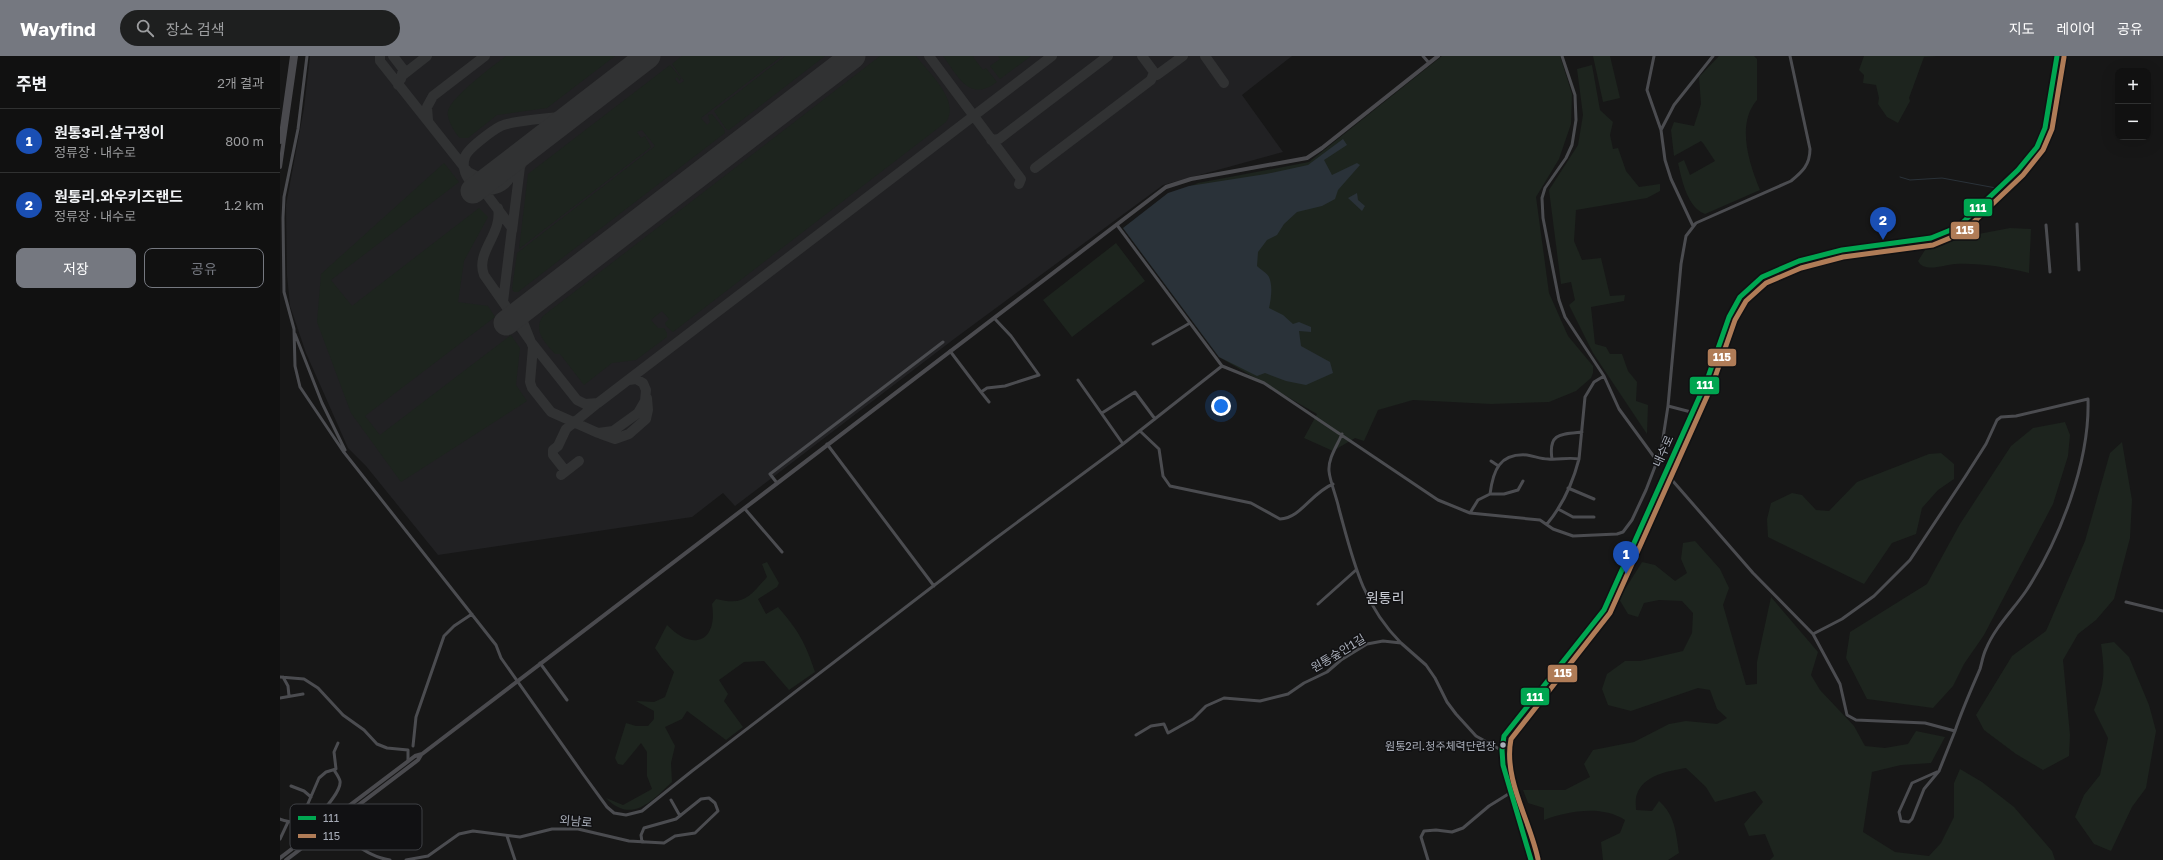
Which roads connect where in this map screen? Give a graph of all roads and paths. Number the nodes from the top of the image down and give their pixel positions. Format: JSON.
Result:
{"nodes":[{"id":1,"x":292,"y":56,"type":"edge"},
{"id":2,"x":296,"y":56,"type":"edge"},
{"id":3,"x":307,"y":56,"type":"edge"},
{"id":4,"x":1423,"y":56,"type":"edge"},
{"id":5,"x":1438,"y":56,"type":"edge"},
{"id":6,"x":1562,"y":56,"type":"edge"},
{"id":7,"x":1654,"y":56,"type":"edge"},
{"id":8,"x":1713,"y":56,"type":"edge"},
{"id":9,"x":1790,"y":56,"type":"edge"},
{"id":10,"x":2056,"y":56,"type":"edge"},
{"id":11,"x":1429,"y":63,"type":"junction"},
{"id":12,"x":1662,"y":130,"type":"junction"},
{"id":13,"x":280,"y":142,"type":"edge"},
{"id":14,"x":280,"y":167,"type":"edge"},
{"id":15,"x":2077,"y":224,"type":"dead end"},
{"id":16,"x":1117,"y":225,"type":"junction"},
{"id":17,"x":2046,"y":225,"type":"dead end"},
{"id":18,"x":1693,"y":226,"type":"junction"},
{"id":19,"x":2079,"y":270,"type":"dead end"},
{"id":20,"x":2050,"y":272,"type":"dead end"},
{"id":21,"x":995,"y":318,"type":"junction"},
{"id":22,"x":1190,"y":323,"type":"junction"},
{"id":23,"x":294,"y":329,"type":"junction"},
{"id":24,"x":943,"y":342,"type":"dead end"},
{"id":25,"x":1153,"y":344,"type":"dead end"},
{"id":26,"x":950,"y":351,"type":"junction"},
{"id":27,"x":1222,"y":366,"type":"junction"},
{"id":28,"x":1604,"y":376,"type":"junction"},
{"id":29,"x":1078,"y":380,"type":"dead end"},
{"id":30,"x":981,"y":392,"type":"junction"},
{"id":31,"x":989,"y":402,"type":"dead end"},
{"id":32,"x":1668,"y":406,"type":"junction"},
{"id":33,"x":1691,"y":412,"type":"junction"},
{"id":34,"x":1102,"y":413,"type":"junction"},
{"id":35,"x":1155,"y":419,"type":"junction"},
{"id":36,"x":1140,"y":431,"type":"junction"},
{"id":37,"x":1582,"y":432,"type":"junction"},
{"id":38,"x":1342,"y":434,"type":"junction"},
{"id":39,"x":827,"y":444,"type":"junction"},
{"id":40,"x":1123,"y":444,"type":"junction"},
{"id":41,"x":348,"y":456,"type":"junction"},
{"id":42,"x":1552,"y":459,"type":"junction"},
{"id":43,"x":1579,"y":459,"type":"junction"},
{"id":44,"x":1492,"y":461,"type":"dead end"},
{"id":45,"x":1657,"y":461,"type":"junction"},
{"id":46,"x":1497,"y":465,"type":"junction"},
{"id":47,"x":1665,"y":472,"type":"junction"},
{"id":48,"x":1523,"y":481,"type":"dead end"},
{"id":49,"x":777,"y":483,"type":"junction"},
{"id":50,"x":1333,"y":484,"type":"junction"},
{"id":51,"x":1568,"y":488,"type":"junction"},
{"id":52,"x":1490,"y":494,"type":"junction"},
{"id":53,"x":1594,"y":499,"type":"dead end"},
{"id":54,"x":745,"y":509,"type":"junction"},
{"id":55,"x":1558,"y":509,"type":"junction"},
{"id":56,"x":1470,"y":513,"type":"junction"},
{"id":57,"x":1594,"y":517,"type":"dead end"},
{"id":58,"x":1547,"y":524,"type":"junction"},
{"id":59,"x":782,"y":552,"type":"dead end"},
{"id":60,"x":1356,"y":570,"type":"junction"},
{"id":61,"x":934,"y":586,"type":"junction"},
{"id":62,"x":2126,"y":602,"type":"dead end"},
{"id":63,"x":1318,"y":604,"type":"dead end"},
{"id":64,"x":2163,"y":611,"type":"edge"},
{"id":65,"x":472,"y":614,"type":"junction"},
{"id":66,"x":1813,"y":634,"type":"junction"},
{"id":67,"x":1401,"y":643,"type":"junction"},
{"id":68,"x":540,"y":663,"type":"junction"},
{"id":69,"x":281,"y":677,"type":"edge"},
{"id":70,"x":517,"y":681,"type":"junction"},
{"id":71,"x":303,"y":694,"type":"dead end"},
{"id":72,"x":289,"y":696,"type":"junction"},
{"id":73,"x":280,"y":698,"type":"edge"},
{"id":74,"x":566,"y":700,"type":"dead end"},
{"id":75,"x":1955,"y":731,"type":"junction"},
{"id":76,"x":1136,"y":735,"type":"dead end"},
{"id":77,"x":338,"y":743,"type":"dead end"},
{"id":78,"x":413,"y":746,"type":"dead end"},
{"id":79,"x":1500,"y":750,"type":"junction"},
{"id":80,"x":422,"y":754,"type":"junction"},
{"id":81,"x":408,"y":762,"type":"junction"},
{"id":82,"x":334,"y":770,"type":"junction"},
{"id":83,"x":1939,"y":771,"type":"junction"},
{"id":84,"x":291,"y":786,"type":"dead end"},
{"id":85,"x":1510,"y":792,"type":"junction"},
{"id":86,"x":311,"y":797,"type":"junction"},
{"id":87,"x":671,"y":800,"type":"dead end"},
{"id":88,"x":308,"y":804,"type":"edge"},
{"id":89,"x":328,"y":804,"type":"edge"},
{"id":90,"x":352,"y":804,"type":"edge"},
{"id":91,"x":360,"y":804,"type":"edge"},
{"id":92,"x":680,"y":816,"type":"junction"},
{"id":93,"x":280,"y":819,"type":"edge"},
{"id":94,"x":288,"y":822,"type":"joint"},
{"id":95,"x":507,"y":836,"type":"junction"},
{"id":96,"x":280,"y":839,"type":"edge"},
{"id":97,"x":642,"y":842,"type":"junction"},
{"id":98,"x":291,"y":850,"type":"edge"},
{"id":99,"x":299,"y":850,"type":"edge"},
{"id":100,"x":364,"y":850,"type":"edge"},
{"id":101,"x":280,"y":858,"type":"edge"},
{"id":102,"x":286,"y":860,"type":"edge"},
{"id":103,"x":390,"y":860,"type":"edge"},
{"id":104,"x":406,"y":860,"type":"edge"},
{"id":105,"x":515,"y":860,"type":"edge"},
{"id":106,"x":1428,"y":860,"type":"edge"},
{"id":107,"x":1531,"y":860,"type":"edge"}],
"edges":[{"from":1,"to":13,"type":"street"},
{"from":2,"to":14,"type":"street"},
{"from":3,"to":23,"type":"street"},
{"from":4,"to":11,"type":"street"},
{"from":5,"to":11,"type":"street"},
{"from":6,"to":28,"type":"street"},
{"from":7,"to":12,"type":"street"},
{"from":8,"to":12,"type":"street"},
{"from":9,"to":18,"type":"street"},
{"from":10,"to":33,"type":"street","name":"내수로"},
{"from":11,"to":16,"type":"street"},
{"from":12,"to":18,"type":"street"},
{"from":15,"to":19,"type":"street"},
{"from":16,"to":21,"type":"street"},
{"from":16,"to":22,"type":"street"},
{"from":17,"to":20,"type":"street"},
{"from":18,"to":32,"type":"street"},
{"from":21,"to":26,"type":"street"},
{"from":21,"to":30,"type":"street"},
{"from":22,"to":25,"type":"street"},
{"from":22,"to":27,"type":"street"},
{"from":23,"to":41,"type":"street"},
{"from":23,"to":41,"type":"street"},
{"from":24,"to":49,"type":"street"},
{"from":26,"to":30,"type":"street"},
{"from":26,"to":39,"type":"street"},
{"from":27,"to":35,"type":"street"},
{"from":27,"to":38,"type":"street"},
{"from":28,"to":37,"type":"street"},
{"from":28,"to":45,"type":"street"},
{"from":29,"to":34,"type":"street"},
{"from":30,"to":31,"type":"street"},
{"from":32,"to":33,"type":"street"},
{"from":32,"to":45,"type":"street"},
{"from":33,"to":47,"type":"street","name":"내수로"},
{"from":34,"to":35,"type":"street"},
{"from":34,"to":40,"type":"street"},
{"from":35,"to":36,"type":"street"},
{"from":36,"to":40,"type":"street"},
{"from":36,"to":50,"type":"street"},
{"from":37,"to":42,"type":"street"},
{"from":37,"to":43,"type":"street"},
{"from":38,"to":50,"type":"street"},
{"from":38,"to":56,"type":"street"},
{"from":39,"to":49,"type":"street"},
{"from":39,"to":61,"type":"street"},
{"from":40,"to":61,"type":"street"},
{"from":41,"to":65,"type":"street"},
{"from":42,"to":43,"type":"street"},
{"from":42,"to":46,"type":"street"},
{"from":43,"to":51,"type":"street"},
{"from":44,"to":46,"type":"street"},
{"from":45,"to":58,"type":"street"},
{"from":46,"to":52,"type":"street"},
{"from":47,"to":66,"type":"street"},
{"from":47,"to":79,"type":"street","name":"내수로"},
{"from":48,"to":52,"type":"street"},
{"from":49,"to":54,"type":"street"},
{"from":50,"to":60,"type":"street"},
{"from":51,"to":53,"type":"street"},
{"from":51,"to":55,"type":"street"},
{"from":52,"to":56,"type":"street"},
{"from":54,"to":59,"type":"street"},
{"from":54,"to":68,"type":"street"},
{"from":55,"to":57,"type":"street"},
{"from":55,"to":58,"type":"street"},
{"from":56,"to":58,"type":"street"},
{"from":60,"to":63,"type":"street"},
{"from":60,"to":67,"type":"street"},
{"from":61,"to":70,"type":"street"},
{"from":62,"to":64,"type":"street"},
{"from":65,"to":70,"type":"street"},
{"from":65,"to":78,"type":"street"},
{"from":66,"to":75,"type":"street"},
{"from":66,"to":75,"type":"street"},
{"from":67,"to":76,"type":"street","name":"원통숲안1길"},
{"from":67,"to":79,"type":"street"},
{"from":68,"to":70,"type":"street"},
{"from":68,"to":74,"type":"street"},
{"from":69,"to":72,"type":"street"},
{"from":69,"to":81,"type":"street"},
{"from":70,"to":80,"type":"street"},
{"from":71,"to":72,"type":"street"},
{"from":72,"to":73,"type":"street"},
{"from":75,"to":83,"type":"street"},
{"from":77,"to":82,"type":"street"},
{"from":79,"to":85,"type":"street"},
{"from":80,"to":81,"type":"street"},
{"from":80,"to":91,"type":"street"},
{"from":81,"to":90,"type":"street"},
{"from":82,"to":86,"type":"street"},
{"from":82,"to":89,"type":"street"},
{"from":83,"to":83,"type":"street"},
{"from":84,"to":86,"type":"street"},
{"from":85,"to":106,"type":"street"},
{"from":85,"to":107,"type":"street"},
{"from":86,"to":88,"type":"street"},
{"from":87,"to":92,"type":"street"},
{"from":92,"to":97,"type":"street"},
{"from":92,"to":97,"type":"street","name":"외남로"},
{"from":93,"to":94,"type":"street"},
{"from":94,"to":96,"type":"street"},
{"from":95,"to":97,"type":"street","name":"외남로"},
{"from":95,"to":104,"type":"street","name":"외남로"},
{"from":95,"to":105,"type":"street"},
{"from":98,"to":101,"type":"street"},
{"from":99,"to":102,"type":"street"},
{"from":100,"to":103,"type":"street"}]}
